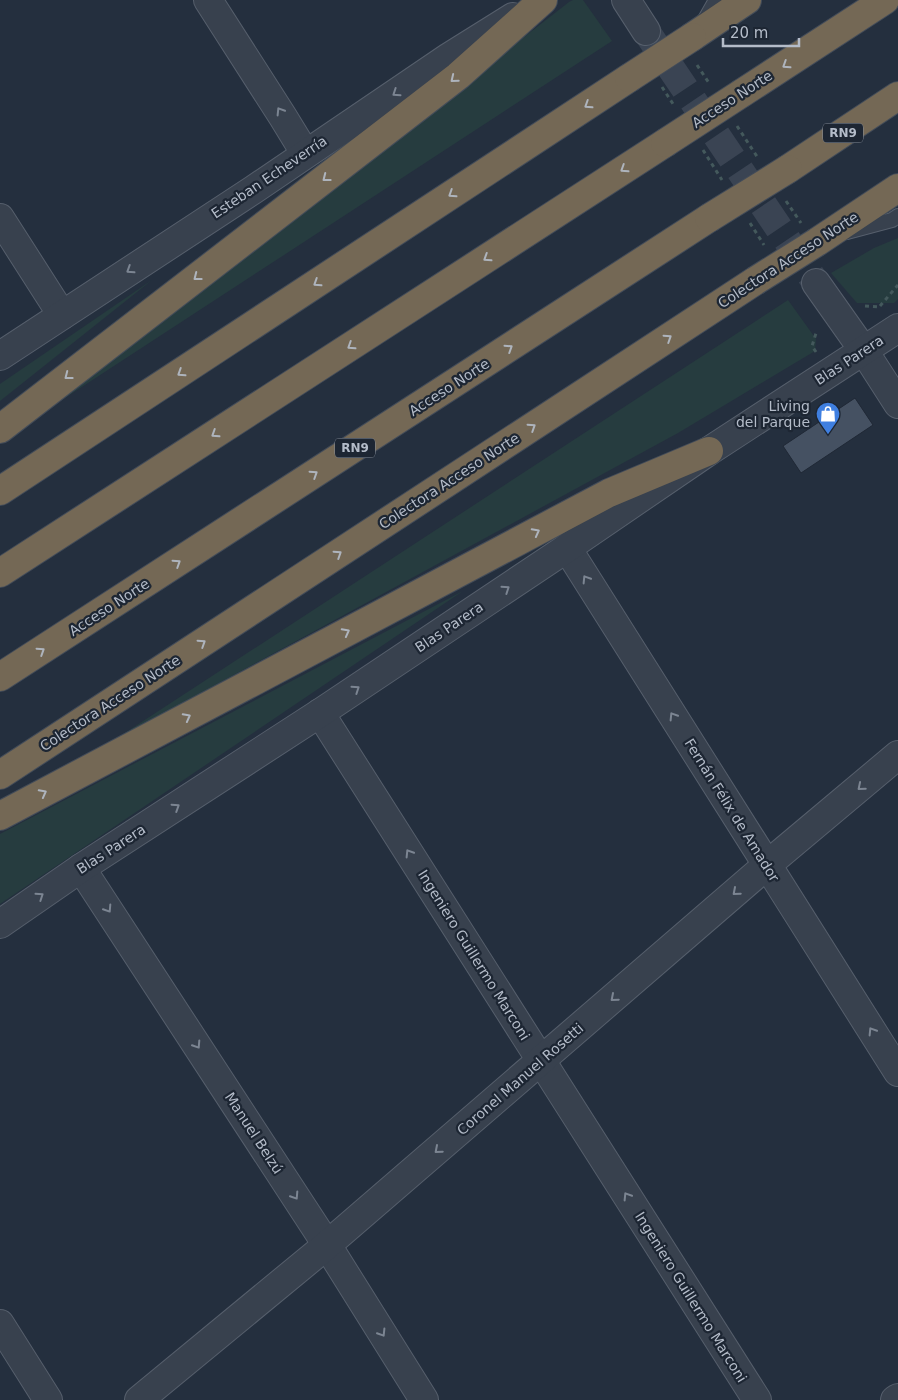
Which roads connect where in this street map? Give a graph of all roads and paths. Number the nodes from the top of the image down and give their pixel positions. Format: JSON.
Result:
{"nodes":[{"id":1,"x":208,"y":0,"type":"edge"},
{"id":2,"x":542,"y":0,"type":"edge"},
{"id":3,"x":626,"y":0,"type":"edge"},
{"id":4,"x":716,"y":0,"type":"edge"},
{"id":5,"x":747,"y":0,"type":"edge"},
{"id":6,"x":885,"y":0,"type":"edge"},
{"id":7,"x":646,"y":31,"type":"tunnel mouth"},
{"id":8,"x":694,"y":36,"type":"junction"},
{"id":9,"x":898,"y":96,"type":"edge"},
{"id":10,"x":304,"y":154,"type":"junction"},
{"id":11,"x":898,"y":188,"type":"edge"},
{"id":12,"x":898,"y":216,"type":"edge"},
{"id":13,"x":0,"y":218,"type":"edge"},
{"id":14,"x":820,"y":240,"type":"junction"},
{"id":15,"x":816,"y":283,"type":"tunnel mouth"},
{"id":16,"x":62,"y":315,"type":"junction"},
{"id":17,"x":898,"y":328,"type":"edge"},
{"id":18,"x":864,"y":351,"type":"junction"},
{"id":19,"x":0,"y":356,"type":"edge"},
{"id":20,"x":898,"y":404,"type":"edge"},
{"id":21,"x":0,"y":429,"type":"edge"},
{"id":22,"x":709,"y":451,"type":"junction"},
{"id":23,"x":0,"y":491,"type":"edge"},
{"id":24,"x":567,"y":548,"type":"junction"},
{"id":25,"x":0,"y":573,"type":"edge"},
{"id":26,"x":0,"y":677,"type":"edge"},
{"id":27,"x":320,"y":713,"type":"junction"},
{"id":28,"x":898,"y":755,"type":"edge"},
{"id":29,"x":0,"y":775,"type":"edge"},
{"id":30,"x":0,"y":816,"type":"edge"},
{"id":31,"x":767,"y":865,"type":"junction"},
{"id":32,"x":82,"y":868,"type":"junction"},
{"id":33,"x":0,"y":924,"type":"edge"},
{"id":34,"x":541,"y":1061,"type":"junction"},
{"id":35,"x":898,"y":1072,"type":"edge"},
{"id":36,"x":327,"y":1245,"type":"junction"},
{"id":37,"x":0,"y":1324,"type":"edge"},
{"id":38,"x":898,"y":1398,"type":"edge"},
{"id":39,"x":48,"y":1400,"type":"edge"},
{"id":40,"x":139,"y":1400,"type":"edge"},
{"id":41,"x":424,"y":1400,"type":"edge"},
{"id":42,"x":757,"y":1400,"type":"edge"},
{"id":43,"x":895,"y":1400,"type":"edge"}],
"edges":[{"from":10,"to":1,"type":"street","one_way":true},
{"from":2,"to":10,"type":"street","name":"Esteban Echeverría","one_way":true},
{"from":2,"to":21,"type":"highway","one_way":true},
{"from":3,"to":7,"type":"street"},
{"from":4,"to":8,"type":"lane"},
{"from":5,"to":8,"type":"highway"},
{"from":6,"to":25,"type":"highway","name":"Acceso Norte","one_way":true,"bridge":true},
{"from":8,"to":23,"type":"highway","one_way":true,"bridge":true},
{"from":26,"to":9,"type":"highway","name":"Acceso Norte","number":"RN9","one_way":true,"bridge":true},
{"from":10,"to":16,"type":"street","name":"Esteban Echeverría","one_way":true},
{"from":11,"to":14,"type":"highway","name":"Colectora Acceso Norte"},
{"from":12,"to":14,"type":"lane"},
{"from":13,"to":16,"type":"street"},
{"from":29,"to":14,"type":"highway","name":"Colectora Acceso Norte","one_way":true,"bridge":true},
{"from":15,"to":18,"type":"street"},
{"from":16,"to":19,"type":"street","name":"Esteban Echeverría"},
{"from":17,"to":18,"type":"street","name":"Blas Parera"},
{"from":18,"to":20,"type":"street"},
{"from":18,"to":22,"type":"street","name":"Blas Parera"},
{"from":22,"to":24,"type":"street","name":"Blas Parera"},
{"from":30,"to":22,"type":"highway","one_way":true},
{"from":27,"to":24,"type":"street","name":"Blas Parera","one_way":true},
{"from":31,"to":24,"type":"street","name":"Fernán Félix de Amador","one_way":true},
{"from":32,"to":27,"type":"street","name":"Blas Parera","one_way":true},
{"from":34,"to":27,"type":"street","name":"Ingeniero Guillermo Marconi","one_way":true},
{"from":28,"to":31,"type":"street","name":"Coronel Manuel Rosetti","one_way":true},
{"from":31,"to":34,"type":"street","name":"Coronel Manuel Rosetti","one_way":true},
{"from":35,"to":31,"type":"street","name":"Fernán Félix de Amador","one_way":true},
{"from":33,"to":32,"type":"street","name":"Blas Parera","one_way":true},
{"from":32,"to":36,"type":"street","name":"Manuel Belzú","one_way":true},
{"from":34,"to":36,"type":"street","name":"Coronel Manuel Rosetti","one_way":true},
{"from":42,"to":34,"type":"street","name":"Ingeniero Guillermo Marconi","one_way":true},
{"from":36,"to":40,"type":"street","name":"Coronel Manuel Rosetti"},
{"from":36,"to":41,"type":"street","name":"Manuel Belzú","one_way":true},
{"from":37,"to":39,"type":"street"},
{"from":38,"to":43,"type":"street"}]}
